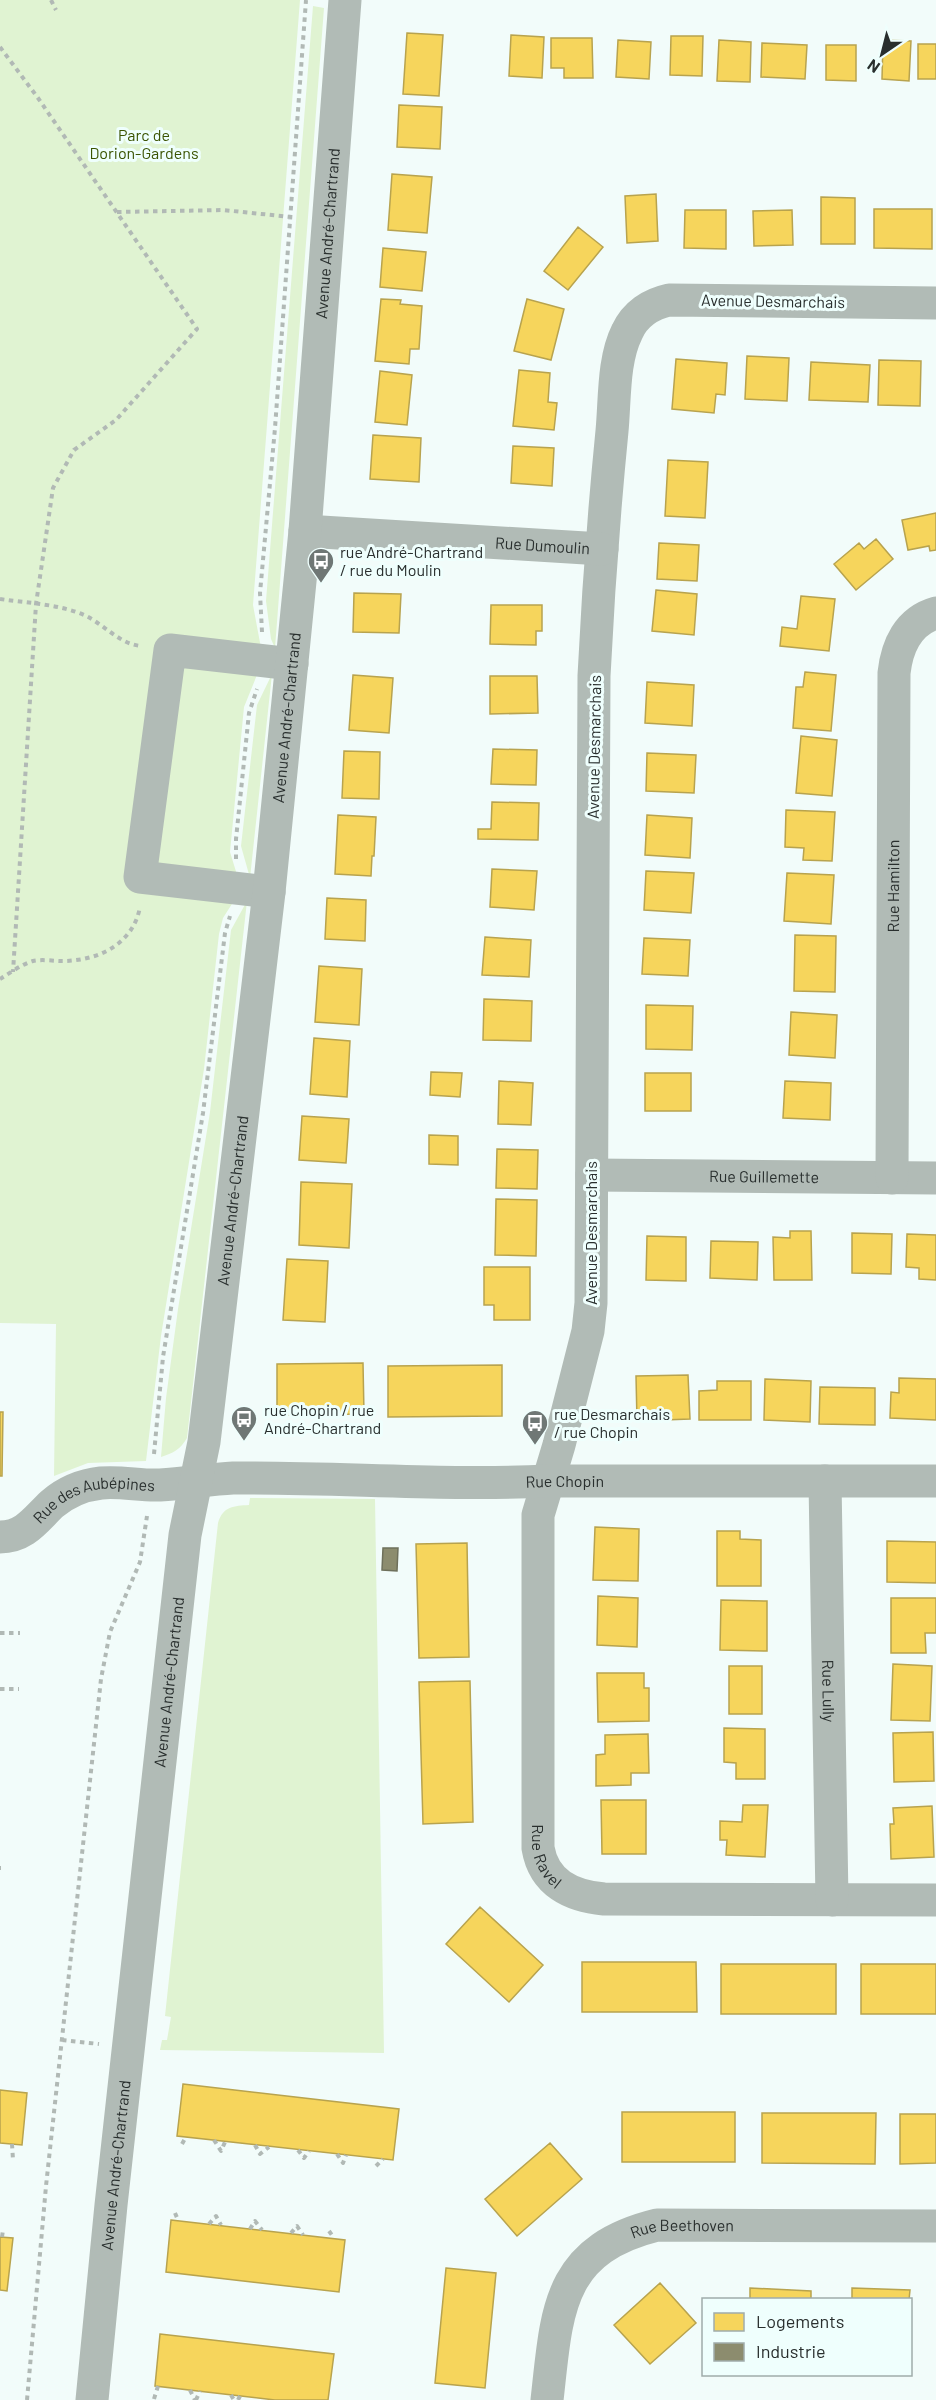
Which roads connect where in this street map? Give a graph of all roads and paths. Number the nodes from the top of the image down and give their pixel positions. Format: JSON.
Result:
{"nodes":[{"id":1,"x":51,"y":0,"type":"edge"},
{"id":2,"x":306,"y":0,"type":"edge"},
{"id":3,"x":345,"y":0,"type":"edge"},
{"id":4,"x":56,"y":10,"type":"dead end"},
{"id":5,"x":0,"y":47,"type":"edge"},
{"id":6,"x":117,"y":212,"type":"junction"},
{"id":7,"x":291,"y":217,"type":"junction"},
{"id":8,"x":936,"y":303,"type":"edge"},
{"id":9,"x":305,"y":531,"type":"junction"},
{"id":10,"x":602,"y":549,"type":"junction"},
{"id":11,"x":0,"y":599,"type":"edge"},
{"id":12,"x":36,"y":604,"type":"junction"},
{"id":13,"x":936,"y":613,"type":"edge"},
{"id":14,"x":264,"y":640,"type":"dead end"},
{"id":15,"x":129,"y":645,"type":"dead end"},
{"id":16,"x":292,"y":664,"type":"junction"},
{"id":17,"x":259,"y":685,"type":"dead end"},
{"id":18,"x":238,"y":865,"type":"dead end"},
{"id":19,"x":269,"y":892,"type":"junction"},
{"id":20,"x":140,"y":905,"type":"dead end"},
{"id":21,"x":231,"y":914,"type":"dead end"},
{"id":22,"x":13,"y":972,"type":"junction"},
{"id":23,"x":0,"y":979,"type":"edge"},
{"id":24,"x":592,"y":1175,"type":"junction"},
{"id":25,"x":892,"y":1178,"type":"junction"},
{"id":26,"x":936,"y":1178,"type":"edge"},
{"id":27,"x":154,"y":1459,"type":"dead end"},
{"id":28,"x":548,"y":1481,"type":"junction"},
{"id":29,"x":825,"y":1481,"type":"junction"},
{"id":30,"x":936,"y":1481,"type":"edge"},
{"id":31,"x":195,"y":1482,"type":"junction"},
{"id":32,"x":147,"y":1515,"type":"dead end"},
{"id":33,"x":0,"y":1537,"type":"edge"},
{"id":34,"x":0,"y":1633,"type":"edge"},
{"id":35,"x":20,"y":1633,"type":"dead end"},
{"id":36,"x":0,"y":1689,"type":"edge"},
{"id":37,"x":19,"y":1689,"type":"dead end"},
{"id":38,"x":832,"y":1899,"type":"junction"},
{"id":39,"x":936,"y":1900,"type":"edge"},
{"id":40,"x":62,"y":2040,"type":"junction"},
{"id":41,"x":102,"y":2044,"type":"dead end"},
{"id":42,"x":186,"y":2137,"type":"dead end"},
{"id":43,"x":214,"y":2140,"type":"dead end"},
{"id":44,"x":225,"y":2142,"type":"dead end"},
{"id":45,"x":12,"y":2144,"type":"dead end"},
{"id":46,"x":182,"y":2144,"type":"dead end"},
{"id":47,"x":255,"y":2145,"type":"dead end"},
{"id":48,"x":269,"y":2147,"type":"dead end"},
{"id":49,"x":298,"y":2150,"type":"dead end"},
{"id":50,"x":309,"y":2151,"type":"dead end"},
{"id":51,"x":337,"y":2154,"type":"dead end"},
{"id":52,"x":346,"y":2155,"type":"dead end"},
{"id":53,"x":384,"y":2159,"type":"dead end"},
{"id":54,"x":13,"y":2160,"type":"dead end"},
{"id":55,"x":376,"y":2166,"type":"dead end"},
{"id":56,"x":175,"y":2213,"type":"dead end"},
{"id":57,"x":178,"y":2220,"type":"dead end"},
{"id":58,"x":209,"y":2224,"type":"dead end"},
{"id":59,"x":221,"y":2225,"type":"dead end"},
{"id":60,"x":936,"y":2226,"type":"edge"},
{"id":61,"x":250,"y":2229,"type":"dead end"},
{"id":62,"x":3,"y":2230,"type":"dead end"},
{"id":63,"x":262,"y":2230,"type":"dead end"},
{"id":64,"x":329,"y":2231,"type":"dead end"},
{"id":65,"x":291,"y":2233,"type":"dead end"},
{"id":66,"x":303,"y":2235,"type":"dead end"},
{"id":67,"x":2,"y":2237,"type":"dead end"},
{"id":68,"x":334,"y":2238,"type":"dead end"},
{"id":69,"x":158,"y":2386,"type":"dead end"},
{"id":70,"x":190,"y":2390,"type":"dead end"},
{"id":71,"x":200,"y":2391,"type":"dead end"},
{"id":72,"x":231,"y":2395,"type":"dead end"},
{"id":73,"x":154,"y":2399,"type":"edge"},
{"id":74,"x":238,"y":2399,"type":"edge"},
{"id":75,"x":27,"y":2400,"type":"edge"},
{"id":76,"x":92,"y":2400,"type":"edge"},
{"id":77,"x":195,"y":2400,"type":"edge"},
{"id":78,"x":547,"y":2400,"type":"edge"}],
"edges":[{"from":1,"to":4,"type":"path"},
{"from":2,"to":7,"type":"path","name":"Avenue André-Chartrand"},
{"from":3,"to":9,"type":"street","name":"Avenue André-Chartrand"},
{"from":5,"to":6,"type":"path"},
{"from":6,"to":7,"type":"path"},
{"from":6,"to":12,"type":"path"},
{"from":7,"to":14,"type":"path","name":"Avenue André-Chartrand"},
{"from":8,"to":10,"type":"street","name":"Avenue Desmarchais"},
{"from":9,"to":10,"type":"street","name":"Rue Dumoulin"},
{"from":9,"to":16,"type":"street","name":"Avenue André-Chartrand"},
{"from":10,"to":24,"type":"street","name":"Avenue Desmarchais"},
{"from":11,"to":12,"type":"path"},
{"from":12,"to":15,"type":"path"},
{"from":12,"to":22,"type":"path"},
{"from":13,"to":25,"type":"street","name":"Rue Hamilton"},
{"from":16,"to":19,"type":"street","name":"Avenue André-Chartrand"},
{"from":16,"to":19,"type":"street"},
{"from":17,"to":18,"type":"path","name":"Avenue André-Chartrand"},
{"from":19,"to":31,"type":"street","name":"Avenue André-Chartrand"},
{"from":20,"to":22,"type":"path"},
{"from":21,"to":27,"type":"path"},
{"from":22,"to":23,"type":"path"},
{"from":24,"to":25,"type":"street","name":"Rue Guillemette"},
{"from":24,"to":28,"type":"street","name":"Avenue Desmarchais"},
{"from":25,"to":26,"type":"street","name":"Rue Guillemette"},
{"from":28,"to":29,"type":"street","name":"Rue Chopin"},
{"from":28,"to":31,"type":"street","name":"Rue Chopin"},
{"from":28,"to":38,"type":"street","name":"Rue Ravel"},
{"from":29,"to":30,"type":"street","name":"Rue Chopin"},
{"from":29,"to":38,"type":"street","name":"Rue Lully"},
{"from":31,"to":33,"type":"street","name":"Rue des Aubépines"},
{"from":31,"to":76,"type":"street","name":"Avenue André-Chartrand"},
{"from":32,"to":40,"type":"path"},
{"from":34,"to":35,"type":"path"},
{"from":36,"to":37,"type":"path"},
{"from":38,"to":39,"type":"street","name":"Rue Ravel"},
{"from":40,"to":41,"type":"path"},
{"from":40,"to":75,"type":"path"},
{"from":42,"to":46,"type":"path"},
{"from":43,"to":44,"type":"path"},
{"from":45,"to":54,"type":"path"},
{"from":47,"to":48,"type":"path"},
{"from":49,"to":50,"type":"path"},
{"from":51,"to":52,"type":"path"},
{"from":53,"to":55,"type":"path"},
{"from":56,"to":57,"type":"path"},
{"from":58,"to":59,"type":"path"},
{"from":60,"to":78,"type":"street","name":"Rue Beethoven"},
{"from":61,"to":63,"type":"path"},
{"from":62,"to":67,"type":"path"},
{"from":64,"to":68,"type":"path"},
{"from":65,"to":66,"type":"path"},
{"from":69,"to":73,"type":"path"},
{"from":70,"to":77,"type":"path"},
{"from":71,"to":77,"type":"path"},
{"from":72,"to":74,"type":"path"}]}
